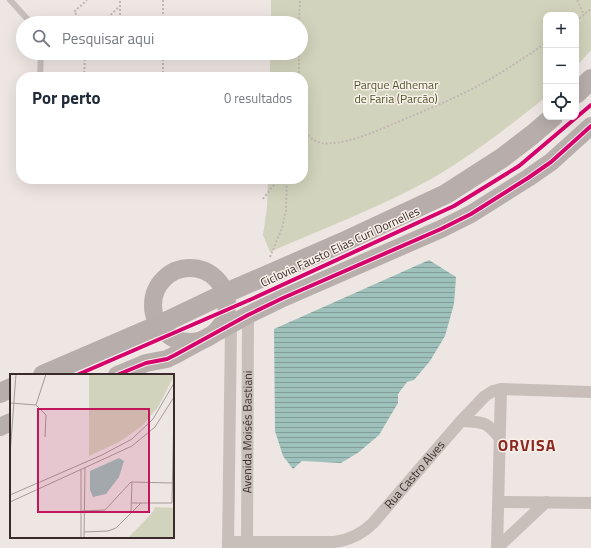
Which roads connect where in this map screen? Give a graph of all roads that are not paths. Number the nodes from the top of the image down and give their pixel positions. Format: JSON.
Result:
{"nodes":[{"id":1,"x":10,"y":0,"type":"edge"},
{"id":2,"x":25,"y":16,"type":"edge"},
{"id":3,"x":41,"y":60,"type":"edge"},
{"id":4,"x":40,"y":72,"type":"edge"},
{"id":5,"x":591,"y":80,"type":"edge"},
{"id":6,"x":579,"y":91,"type":"edge"},
{"id":7,"x":550,"y":120,"type":"edge"},
{"id":8,"x":591,"y":126,"type":"edge"},
{"id":9,"x":226,"y":293,"type":"junction"},
{"id":10,"x":248,"y":315,"type":"junction"},
{"id":11,"x":159,"y":324,"type":"junction"},
{"id":12,"x":231,"y":326,"type":"junction"},
{"id":13,"x":208,"y":337,"type":"junction"},
{"id":14,"x":45,"y":374,"type":"edge"},
{"id":15,"x":119,"y":374,"type":"edge"},
{"id":16,"x":10,"y":388,"type":"edge"},
{"id":17,"x":501,"y":389,"type":"junction"},
{"id":18,"x":591,"y":392,"type":"edge"},
{"id":19,"x":0,"y":393,"type":"edge"},
{"id":20,"x":462,"y":421,"type":"junction"},
{"id":21,"x":10,"y":422,"type":"edge"},
{"id":22,"x":0,"y":427,"type":"edge"},
{"id":23,"x":499,"y":437,"type":"junction"},
{"id":24,"x":499,"y":502,"type":"junction"},
{"id":25,"x":546,"y":502,"type":"junction"},
{"id":26,"x":591,"y":503,"type":"edge"},
{"id":27,"x":228,"y":545,"type":"edge"},
{"id":28,"x":247,"y":545,"type":"edge"},
{"id":29,"x":497,"y":548,"type":"edge"}],
"edges":[{"from":1,"to":2,"type":"lane"},
{"from":3,"to":4,"type":"lane"},
{"from":5,"to":6,"type":"main road"},
{"from":7,"to":9,"type":"main road"},
{"from":8,"to":10,"type":"street"},
{"from":9,"to":11,"type":"main road"},
{"from":9,"to":11,"type":"street"},
{"from":9,"to":13,"type":"street"},
{"from":10,"to":12,"type":"street"},
{"from":10,"to":28,"type":"street","name":"Avenida Moisés Bastiani"},
{"from":11,"to":13,"type":"street"},
{"from":11,"to":14,"type":"main road"},
{"from":12,"to":13,"type":"street"},
{"from":12,"to":27,"type":"street","name":"Avenida Moisés Bastiani"},
{"from":13,"to":15,"type":"street"},
{"from":16,"to":19,"type":"main road"},
{"from":17,"to":18,"type":"street","name":"Rua Castro Alves"},
{"from":17,"to":20,"type":"street","name":"Rua Castro Alves"},
{"from":17,"to":23,"type":"street"},
{"from":20,"to":23,"type":"street"},
{"from":20,"to":28,"type":"street","name":"Rua Castro Alves"},
{"from":21,"to":22,"type":"street"},
{"from":23,"to":24,"type":"street"},
{"from":24,"to":25,"type":"street"},
{"from":24,"to":29,"type":"street"},
{"from":25,"to":26,"type":"street"},
{"from":25,"to":29,"type":"street"},
{"from":27,"to":28,"type":"street","name":"Rua Castro Alves"}]}
